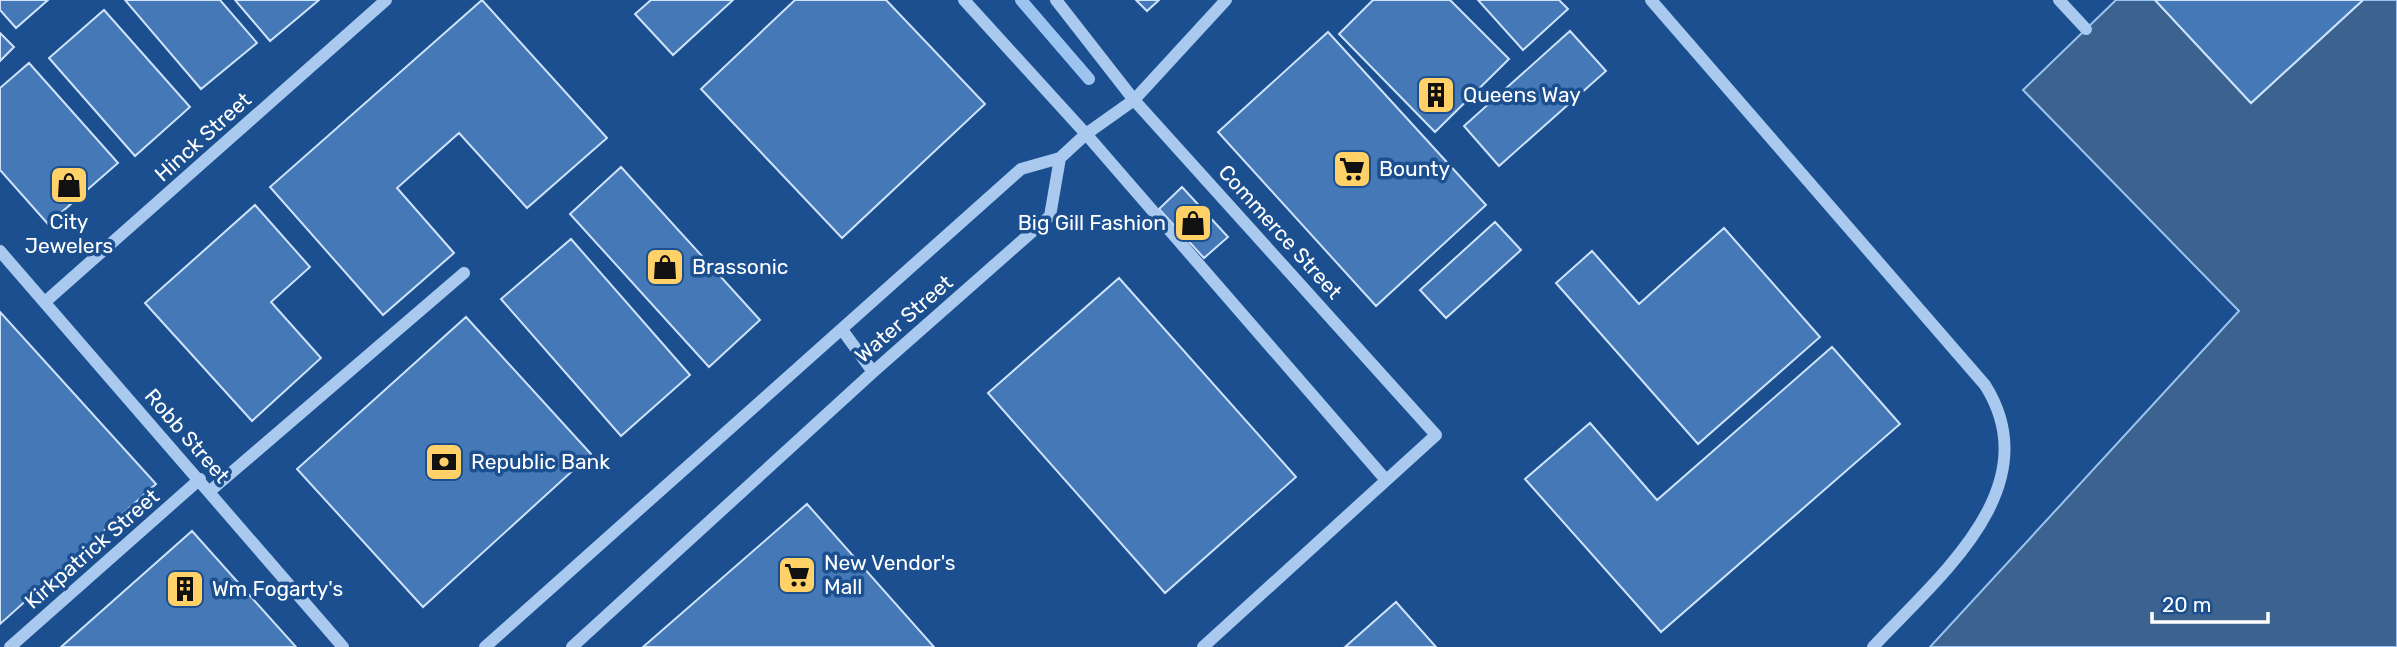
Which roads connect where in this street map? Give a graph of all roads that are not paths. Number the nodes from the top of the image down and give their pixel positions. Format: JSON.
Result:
{"nodes":[{"id":1,"x":386,"y":0,"type":"edge"},
{"id":2,"x":964,"y":0,"type":"edge"},
{"id":3,"x":1056,"y":0,"type":"edge"},
{"id":4,"x":1226,"y":0,"type":"edge"},
{"id":5,"x":1651,"y":0,"type":"edge"},
{"id":6,"x":2059,"y":0,"type":"edge"},
{"id":7,"x":2086,"y":29,"type":"dead end"},
{"id":8,"x":1134,"y":100,"type":"junction"},
{"id":9,"x":1086,"y":134,"type":"junction"},
{"id":10,"x":1060,"y":158,"type":"junction"},
{"id":11,"x":0,"y":251,"type":"edge"},
{"id":12,"x":464,"y":273,"type":"dead end"},
{"id":13,"x":45,"y":303,"type":"junction"},
{"id":14,"x":843,"y":331,"type":"junction"},
{"id":15,"x":873,"y":372,"type":"junction"},
{"id":16,"x":200,"y":480,"type":"junction"},
{"id":17,"x":1386,"y":480,"type":"junction"},
{"id":18,"x":210,"y":491,"type":"junction"},
{"id":19,"x":10,"y":647,"type":"edge"},
{"id":20,"x":343,"y":647,"type":"edge"},
{"id":21,"x":485,"y":647,"type":"edge"},
{"id":22,"x":572,"y":647,"type":"edge"},
{"id":23,"x":1203,"y":647,"type":"edge"},
{"id":24,"x":1873,"y":647,"type":"edge"}],
"edges":[{"from":1,"to":13,"type":"street","name":"Hinck Street"},
{"from":2,"to":9,"type":"street"},
{"from":3,"to":8,"type":"street","name":"Commerce Street"},
{"from":4,"to":8,"type":"street"},
{"from":5,"to":24,"type":"street"},
{"from":6,"to":7,"type":"street"},
{"from":8,"to":9,"type":"street"},
{"from":8,"to":17,"type":"street","name":"Commerce Street"},
{"from":9,"to":10,"type":"street"},
{"from":9,"to":17,"type":"street"},
{"from":10,"to":14,"type":"street","name":"Water Street"},
{"from":10,"to":15,"type":"street","name":"Water Street"},
{"from":11,"to":13,"type":"street","name":"Robb Street"},
{"from":12,"to":18,"type":"street"},
{"from":13,"to":16,"type":"street","name":"Robb Street"},
{"from":14,"to":15,"type":"street"},
{"from":14,"to":21,"type":"street","name":"Water Street"},
{"from":15,"to":22,"type":"street","name":"Water Street"},
{"from":16,"to":18,"type":"street","name":"Robb Street"},
{"from":16,"to":19,"type":"street","name":"Kirkpatrick Street"},
{"from":17,"to":23,"type":"street","name":"Commerce Street"},
{"from":18,"to":20,"type":"street","name":"Robb Street"}]}
